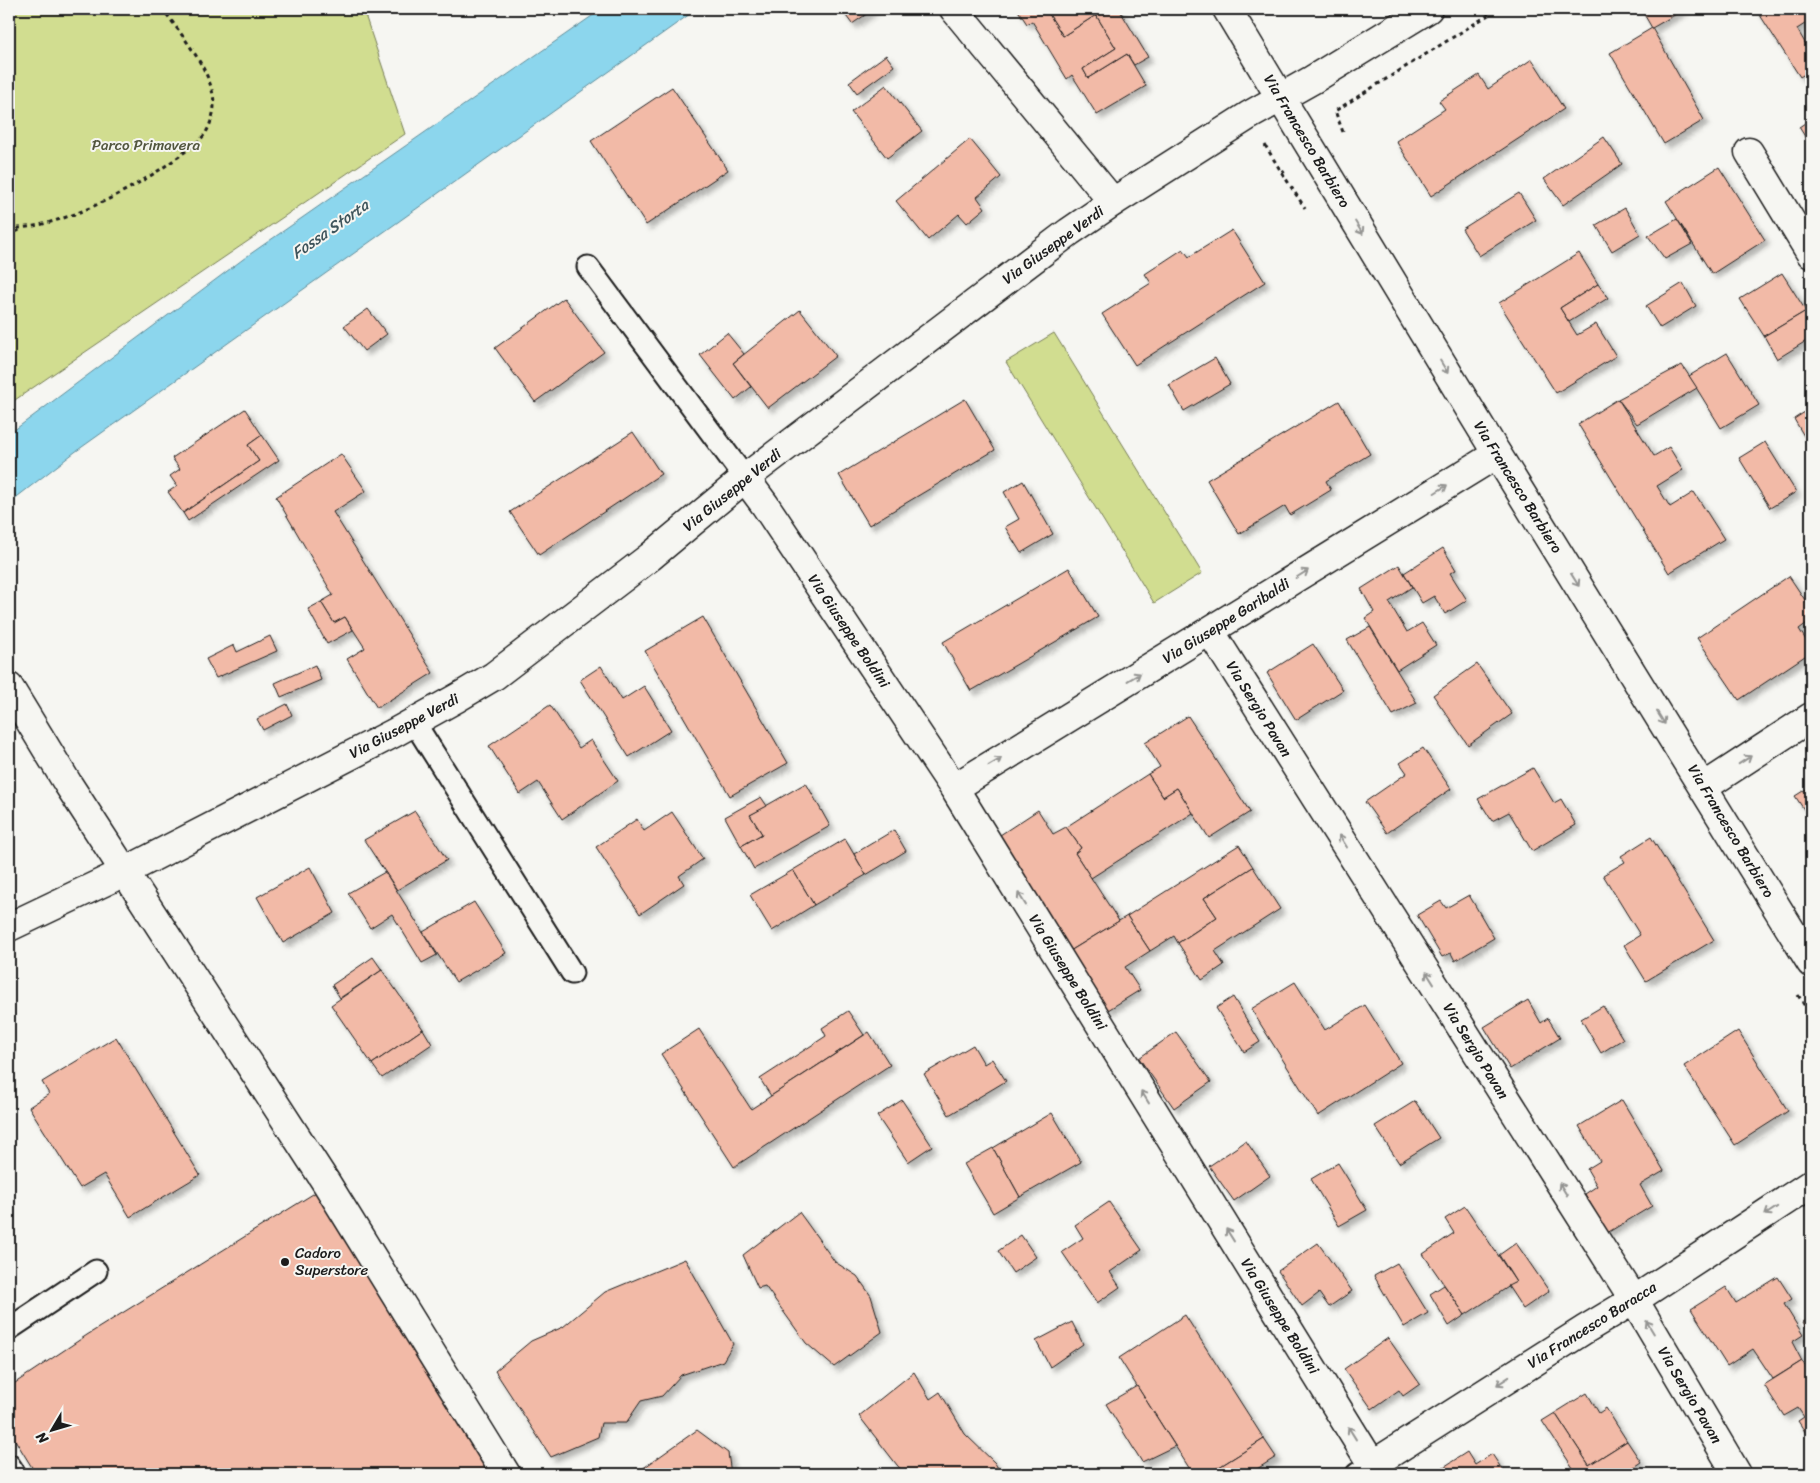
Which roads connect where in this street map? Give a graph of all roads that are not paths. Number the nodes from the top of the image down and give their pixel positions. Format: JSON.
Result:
{"nodes":[{"id":1,"x":954,"y":9,"type":"edge"},
{"id":2,"x":1227,"y":9,"type":"edge"},
{"id":3,"x":1428,"y":9,"type":"edge"},
{"id":4,"x":1280,"y":96,"type":"junction"},
{"id":5,"x":1749,"y":152,"type":"dead end"},
{"id":6,"x":1113,"y":202,"type":"junction"},
{"id":7,"x":1811,"y":254,"type":"edge"},
{"id":8,"x":588,"y":267,"type":"dead end"},
{"id":9,"x":1497,"y":454,"type":"junction"},
{"id":10,"x":745,"y":478,"type":"junction"},
{"id":11,"x":1210,"y":631,"type":"junction"},
{"id":12,"x":9,"y":688,"type":"edge"},
{"id":13,"x":1811,"y":717,"type":"edge"},
{"id":14,"x":414,"y":722,"type":"junction"},
{"id":15,"x":1704,"y":787,"type":"junction"},
{"id":16,"x":954,"y":788,"type":"junction"},
{"id":17,"x":124,"y":871,"type":"junction"},
{"id":18,"x":9,"y":927,"type":"edge"},
{"id":19,"x":1811,"y":963,"type":"edge"},
{"id":20,"x":572,"y":974,"type":"dead end"},
{"id":21,"x":1811,"y":1184,"type":"edge"},
{"id":22,"x":96,"y":1271,"type":"dead end"},
{"id":23,"x":1634,"y":1300,"type":"junction"},
{"id":24,"x":9,"y":1329,"type":"edge"},
{"id":25,"x":9,"y":1465,"type":"edge"},
{"id":26,"x":1369,"y":1471,"type":"edge"},
{"id":27,"x":15,"y":1474,"type":"edge"},
{"id":28,"x":506,"y":1474,"type":"edge"},
{"id":29,"x":1737,"y":1474,"type":"edge"}],
"edges":[{"from":1,"to":6,"type":"street"},
{"from":2,"to":4,"type":"street","name":"Via Francesco Barbiero"},
{"from":3,"to":4,"type":"street","name":"Via Giuseppe Verdi"},
{"from":4,"to":6,"type":"street","name":"Via Giuseppe Verdi"},
{"from":4,"to":9,"type":"street","name":"Via Francesco Barbiero","one_way":true},
{"from":5,"to":7,"type":"street"},
{"from":6,"to":10,"type":"street","name":"Via Giuseppe Verdi"},
{"from":8,"to":10,"type":"lane"},
{"from":11,"to":9,"type":"street","name":"Via Giuseppe Garibaldi","one_way":true},
{"from":9,"to":15,"type":"street","name":"Via Francesco Barbiero","one_way":true},
{"from":10,"to":14,"type":"street","name":"Via Giuseppe Verdi"},
{"from":10,"to":16,"type":"street","name":"Via Giuseppe Boldini"},
{"from":16,"to":11,"type":"street","name":"Via Giuseppe Garibaldi","one_way":true},
{"from":23,"to":11,"type":"street","name":"Via Sergio Pavan","one_way":true},
{"from":12,"to":17,"type":"street"},
{"from":15,"to":13,"type":"street","one_way":true},
{"from":14,"to":17,"type":"street","name":"Via Giuseppe Verdi"},
{"from":14,"to":20,"type":"lane"},
{"from":15,"to":19,"type":"street","name":"Via Francesco Barbiero"},
{"from":26,"to":16,"type":"street","name":"Via Giuseppe Boldini","one_way":true},
{"from":17,"to":18,"type":"street","name":"Via Giuseppe Verdi"},
{"from":17,"to":28,"type":"street"},
{"from":21,"to":23,"type":"street","name":"Via Francesco Baracca","one_way":true},
{"from":22,"to":24,"type":"lane"},
{"from":23,"to":26,"type":"street","name":"Via Francesco Baracca","one_way":true},
{"from":29,"to":23,"type":"street","name":"Via Sergio Pavan","one_way":true},
{"from":25,"to":27,"type":"lane"}]}
